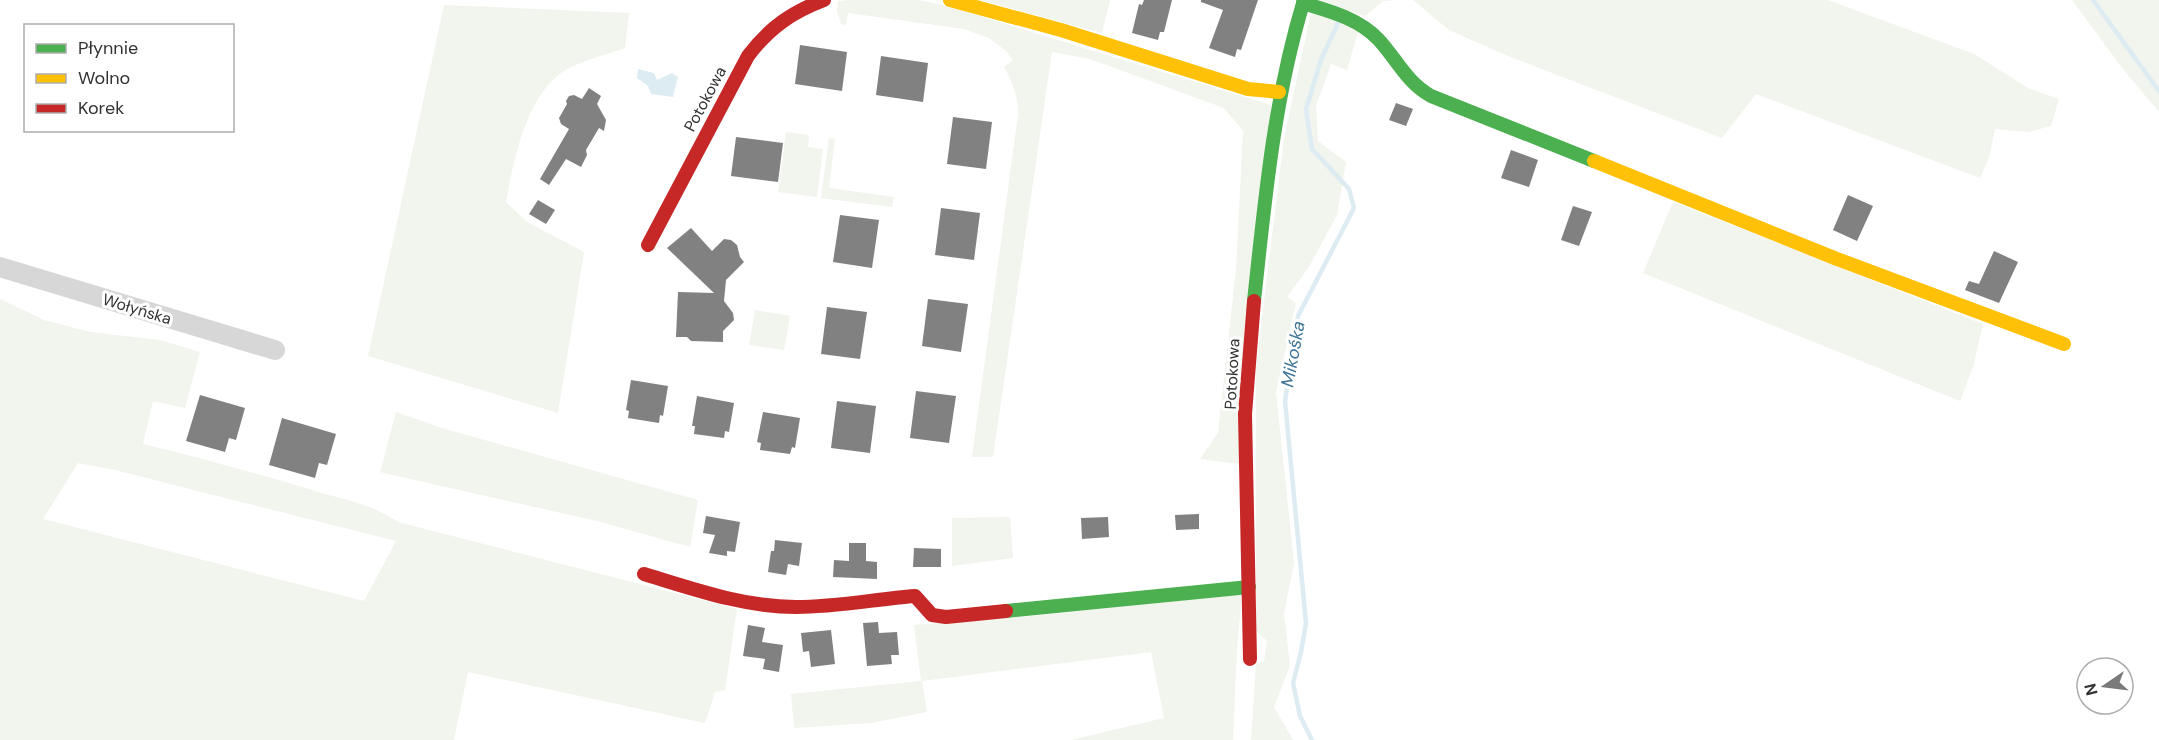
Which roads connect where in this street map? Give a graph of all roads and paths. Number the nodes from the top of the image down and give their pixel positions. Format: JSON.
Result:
{"nodes":[{"id":1,"x":824,"y":0,"type":"edge"},
{"id":2,"x":950,"y":0,"type":"edge"},
{"id":3,"x":1304,"y":1,"type":"edge"},
{"id":4,"x":1279,"y":92,"type":"junction"},
{"id":5,"x":648,"y":245,"type":"dead end"},
{"id":6,"x":0,"y":267,"type":"edge"},
{"id":7,"x":2064,"y":344,"type":"dead end"},
{"id":8,"x":274,"y":350,"type":"dead end"},
{"id":9,"x":644,"y":574,"type":"dead end"},
{"id":10,"x":1249,"y":587,"type":"junction"},
{"id":11,"x":1250,"y":659,"type":"dead end"}],
"edges":[{"from":1,"to":5,"type":"street","name":"Potokowa"},
{"from":2,"to":4,"type":"street"},
{"from":3,"to":4,"type":"street","name":"Potokowa"},
{"from":3,"to":7,"type":"street"},
{"from":4,"to":10,"type":"street","name":"Potokowa"},
{"from":6,"to":8,"type":"street","name":"Wołyńska"},
{"from":9,"to":10,"type":"street"},
{"from":10,"to":11,"type":"street","name":"Potokowa"}]}
